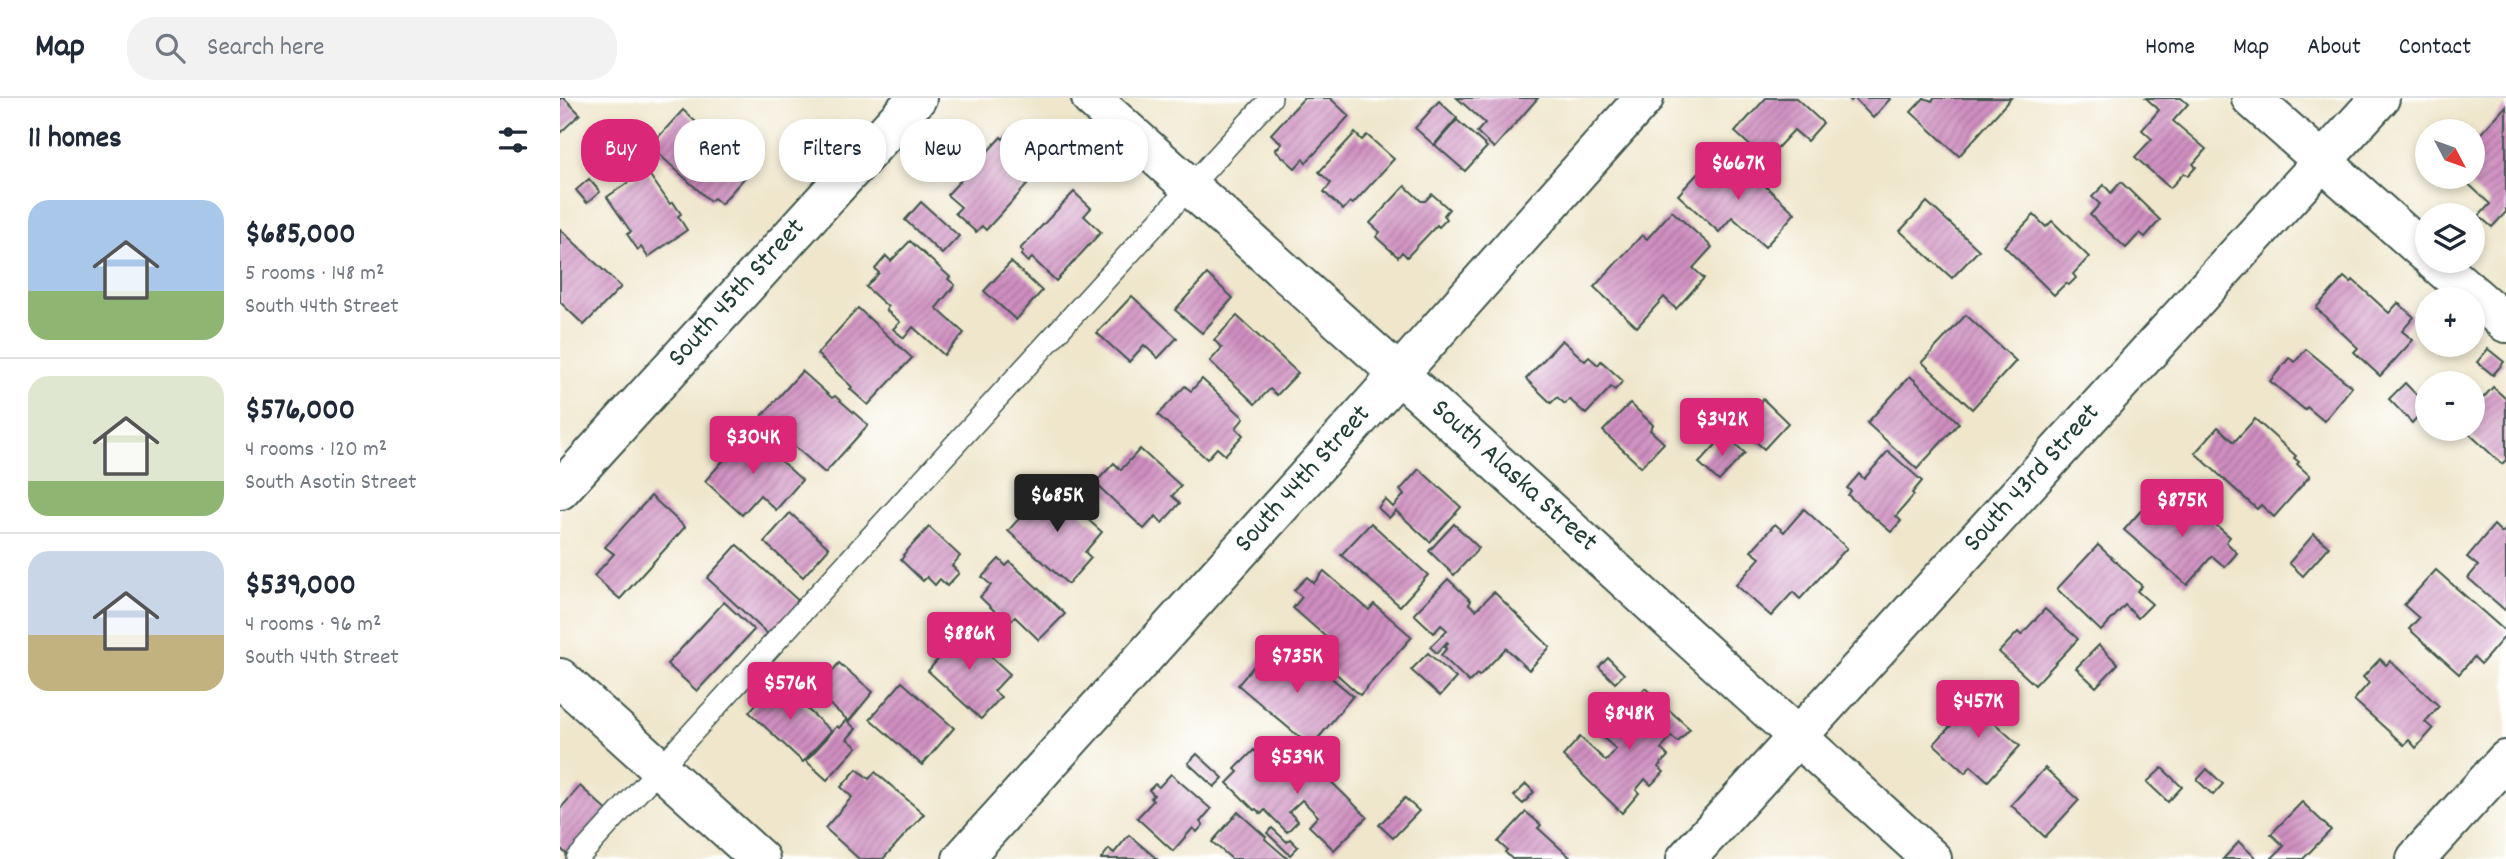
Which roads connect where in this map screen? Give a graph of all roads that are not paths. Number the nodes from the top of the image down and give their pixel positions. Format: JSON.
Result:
{"nodes":[{"id":1,"x":917,"y":98,"type":"edge"},
{"id":2,"x":1091,"y":98,"type":"edge"},
{"id":3,"x":1270,"y":98,"type":"edge"},
{"id":4,"x":1644,"y":98,"type":"edge"},
{"id":5,"x":2251,"y":98,"type":"edge"},
{"id":6,"x":2380,"y":98,"type":"edge"},
{"id":7,"x":2322,"y":162,"type":"junction"},
{"id":8,"x":1190,"y":187,"type":"junction"},
{"id":9,"x":2415,"y":243,"type":"edge"},
{"id":10,"x":2448,"y":273,"type":"edge"},
{"id":11,"x":2506,"y":323,"type":"edge"},
{"id":12,"x":1399,"y":374,"type":"junction"},
{"id":13,"x":560,"y":490,"type":"edge"},
{"id":14,"x":560,"y":678,"type":"edge"},
{"id":15,"x":1797,"y":737,"type":"junction"},
{"id":16,"x":2506,"y":760,"type":"edge"},
{"id":17,"x":660,"y":768,"type":"junction"},
{"id":18,"x":577,"y":859,"type":"edge"},
{"id":19,"x":760,"y":859,"type":"edge"},
{"id":20,"x":962,"y":859,"type":"edge"},
{"id":21,"x":1686,"y":859,"type":"edge"},
{"id":22,"x":1932,"y":859,"type":"edge"},
{"id":23,"x":2416,"y":859,"type":"edge"}],
"edges":[{"from":1,"to":13,"type":"street","name":"South 45th Street"},
{"from":2,"to":8,"type":"street","name":"South Alaska Street"},
{"from":3,"to":8,"type":"lane"},
{"from":4,"to":12,"type":"street","name":"South 44th Street"},
{"from":5,"to":7,"type":"street"},
{"from":6,"to":7,"type":"street","name":"South 43rd Street"},
{"from":7,"to":9,"type":"street"},
{"from":7,"to":15,"type":"street","name":"South 43rd Street"},
{"from":8,"to":12,"type":"street","name":"South Alaska Street"},
{"from":8,"to":17,"type":"lane"},
{"from":10,"to":11,"type":"street"},
{"from":12,"to":15,"type":"street","name":"South Alaska Street"},
{"from":12,"to":20,"type":"street","name":"South 44th Street"},
{"from":14,"to":17,"type":"street"},
{"from":15,"to":21,"type":"street","name":"South 43rd Street"},
{"from":15,"to":22,"type":"street","name":"South Alaska Street"},
{"from":16,"to":23,"type":"street"},
{"from":17,"to":18,"type":"lane"},
{"from":17,"to":19,"type":"street"}]}
